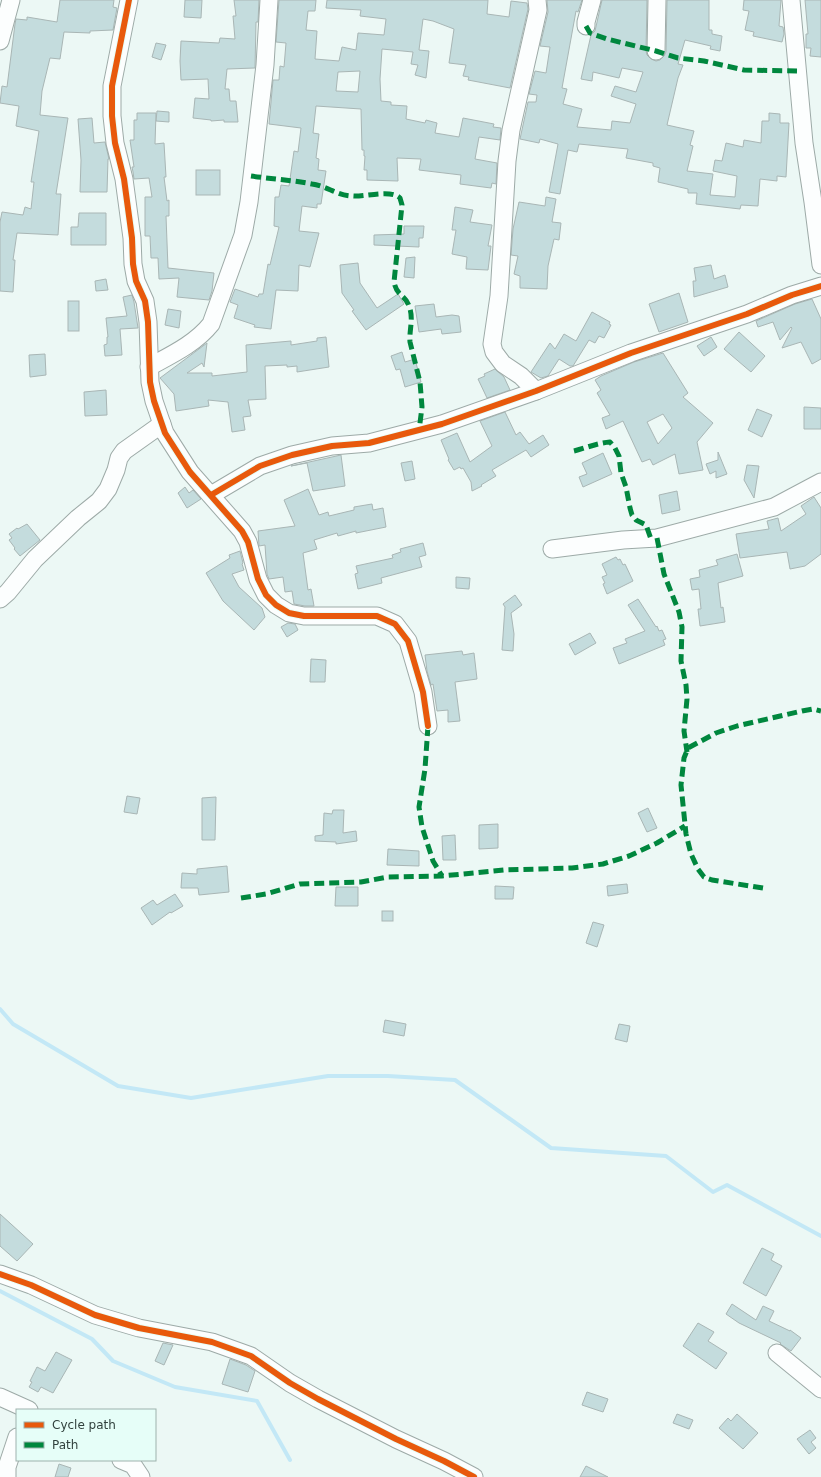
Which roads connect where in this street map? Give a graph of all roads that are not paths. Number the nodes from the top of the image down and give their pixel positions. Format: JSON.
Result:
{"nodes":[{"id":1,"x":11,"y":0,"type":"edge"},
{"id":2,"x":129,"y":0,"type":"edge"},
{"id":3,"x":269,"y":0,"type":"edge"},
{"id":4,"x":537,"y":0,"type":"edge"},
{"id":5,"x":592,"y":0,"type":"edge"},
{"id":6,"x":657,"y":0,"type":"edge"},
{"id":7,"x":791,"y":0,"type":"edge"},
{"id":8,"x":586,"y":26,"type":"dead end"},
{"id":9,"x":0,"y":41,"type":"edge"},
{"id":10,"x":656,"y":51,"type":"dead end"},
{"id":11,"x":820,"y":248,"type":"edge"},
{"id":12,"x":821,"y":265,"type":"edge"},
{"id":13,"x":821,"y":286,"type":"edge"},
{"id":14,"x":150,"y":367,"type":"junction"},
{"id":15,"x":536,"y":391,"type":"junction"},
{"id":16,"x":162,"y":424,"type":"junction"},
{"id":17,"x":821,"y":482,"type":"edge"},
{"id":18,"x":211,"y":494,"type":"junction"},
{"id":19,"x":552,"y":549,"type":"dead end"},
{"id":20,"x":0,"y":599,"type":"edge"},
{"id":21,"x":428,"y":726,"type":"dead end"},
{"id":22,"x":0,"y":1274,"type":"edge"},
{"id":23,"x":778,"y":1353,"type":"dead end"},
{"id":24,"x":821,"y":1389,"type":"edge"},
{"id":25,"x":0,"y":1397,"type":"edge"},
{"id":26,"x":25,"y":1409,"type":"edge"},
{"id":27,"x":16,"y":1440,"type":"edge"},
{"id":28,"x":123,"y":1461,"type":"edge"},
{"id":29,"x":7,"y":1477,"type":"edge"},
{"id":30,"x":141,"y":1477,"type":"edge"},
{"id":31,"x":474,"y":1477,"type":"edge"}],
"edges":[{"from":1,"to":9,"type":"street"},
{"from":2,"to":14,"type":"street"},
{"from":3,"to":14,"type":"street"},
{"from":4,"to":15,"type":"street"},
{"from":5,"to":8,"type":"street"},
{"from":6,"to":10,"type":"street"},
{"from":7,"to":11,"type":"street"},
{"from":11,"to":12,"type":"street"},
{"from":13,"to":15,"type":"street"},
{"from":14,"to":16,"type":"street"},
{"from":15,"to":18,"type":"street"},
{"from":16,"to":18,"type":"street"},
{"from":16,"to":20,"type":"street"},
{"from":17,"to":19,"type":"street"},
{"from":18,"to":21,"type":"street"},
{"from":22,"to":31,"type":"street"},
{"from":23,"to":24,"type":"street"},
{"from":25,"to":26,"type":"street"},
{"from":27,"to":29,"type":"street"},
{"from":28,"to":30,"type":"street"}]}
